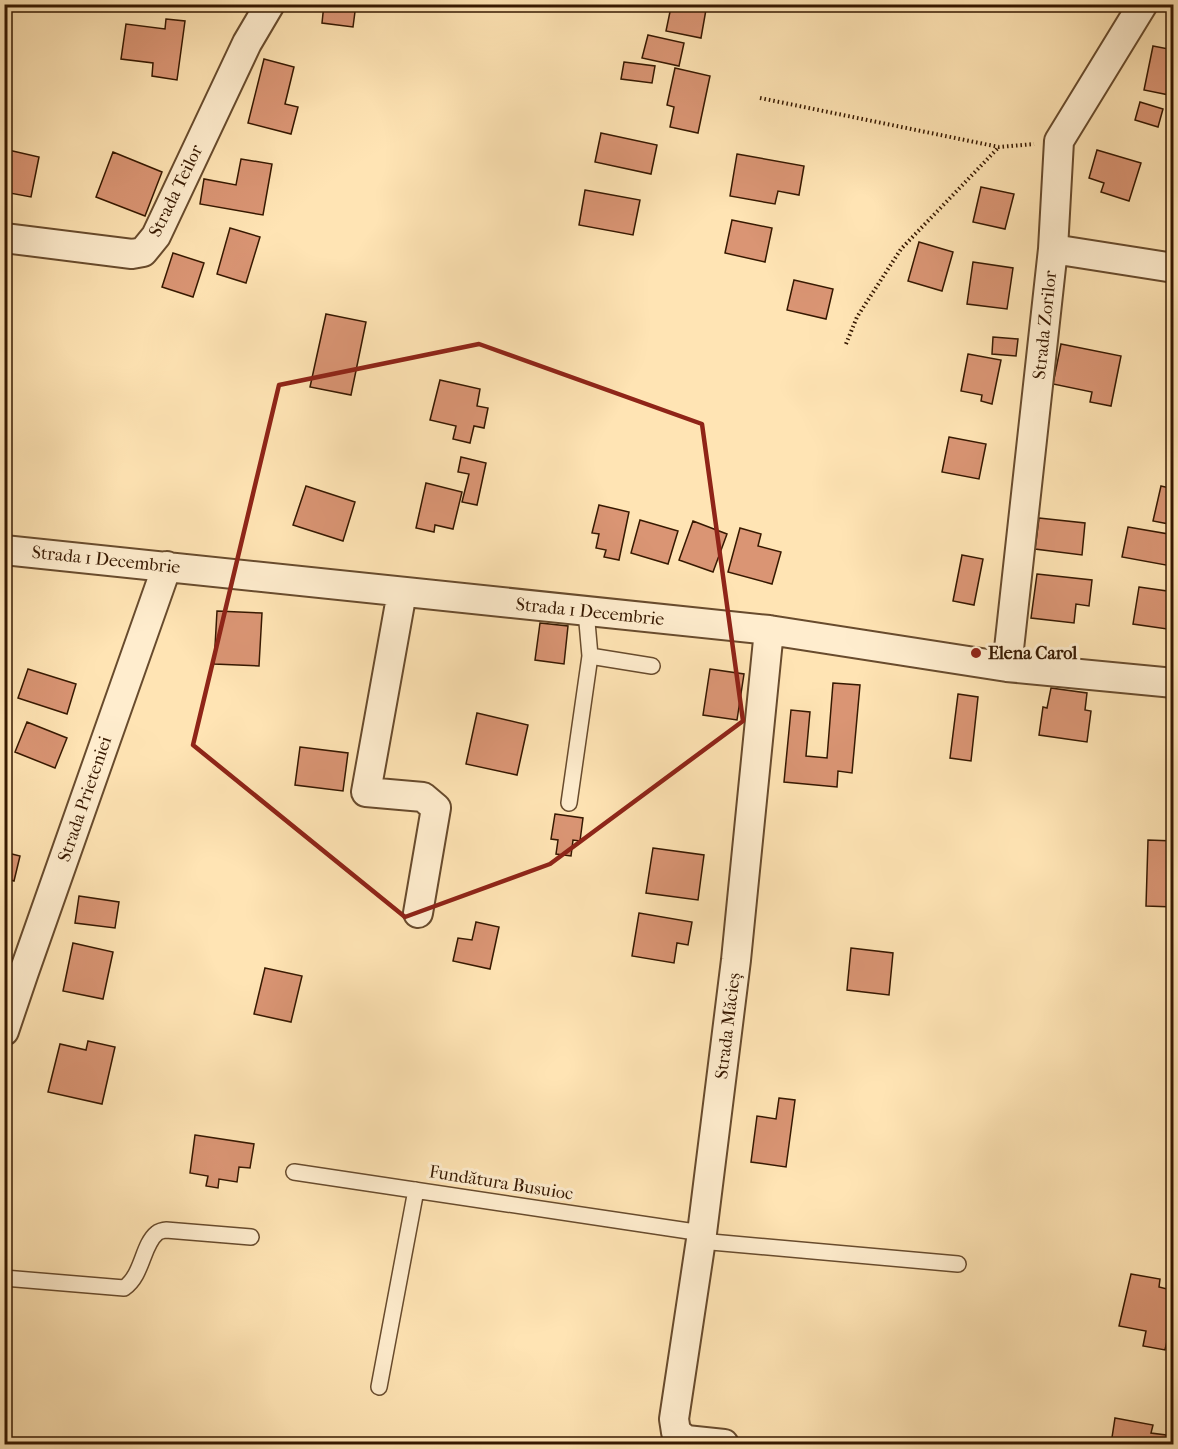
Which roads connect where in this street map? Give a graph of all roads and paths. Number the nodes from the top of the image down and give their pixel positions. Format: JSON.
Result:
{"nodes":[{"id":1,"x":270,"y":4,"type":"edge"},
{"id":2,"x":1143,"y":4,"type":"edge"},
{"id":3,"x":760,"y":98,"type":"dead end"},
{"id":4,"x":1059,"y":141,"type":"junction"},
{"id":5,"x":999,"y":147,"type":"junction"},
{"id":6,"x":4,"y":238,"type":"edge"},
{"id":7,"x":1053,"y":249,"type":"junction"},
{"id":8,"x":1173,"y":268,"type":"edge"},
{"id":9,"x":846,"y":344,"type":"dead end"},
{"id":10,"x":4,"y":550,"type":"edge"},
{"id":11,"x":167,"y":566,"type":"junction"},
{"id":12,"x":402,"y":592,"type":"junction"},
{"id":13,"x":586,"y":611,"type":"junction"},
{"id":14,"x":769,"y":630,"type":"junction"},
{"id":15,"x":590,"y":656,"type":"junction"},
{"id":16,"x":652,"y":666,"type":"dead end"},
{"id":17,"x":1007,"y":667,"type":"junction"},
{"id":18,"x":1173,"y":683,"type":"edge"},
{"id":19,"x":569,"y":803,"type":"dead end"},
{"id":20,"x":418,"y":913,"type":"dead end"},
{"id":21,"x":14,"y":970,"type":"edge"},
{"id":22,"x":4,"y":1031,"type":"edge"},
{"id":23,"x":294,"y":1172,"type":"dead end"},
{"id":24,"x":416,"y":1190,"type":"junction"},
{"id":25,"x":250,"y":1237,"type":"dead end"},
{"id":26,"x":701,"y":1237,"type":"junction"},
{"id":27,"x":958,"y":1264,"type":"dead end"},
{"id":28,"x":4,"y":1278,"type":"edge"},
{"id":29,"x":379,"y":1387,"type":"dead end"},
{"id":30,"x":724,"y":1444,"type":"edge"}],
"edges":[{"from":1,"to":6,"type":"street","name":"Strada Teilor"},
{"from":2,"to":4,"type":"street","name":"Strada Zorilor"},
{"from":3,"to":5,"type":"path"},
{"from":4,"to":5,"type":"path"},
{"from":4,"to":7,"type":"street","name":"Strada Zorilor"},
{"from":5,"to":9,"type":"path"},
{"from":7,"to":8,"type":"street"},
{"from":7,"to":17,"type":"street","name":"Strada Zorilor"},
{"from":10,"to":11,"type":"street","name":"Strada 1 Decembrie"},
{"from":11,"to":12,"type":"street","name":"Strada 1 Decembrie"},
{"from":11,"to":21,"type":"street","name":"Strada Prieteniei"},
{"from":12,"to":13,"type":"street","name":"Strada 1 Decembrie"},
{"from":12,"to":20,"type":"street"},
{"from":13,"to":14,"type":"street","name":"Strada 1 Decembrie"},
{"from":13,"to":15,"type":"lane"},
{"from":14,"to":17,"type":"street","name":"Strada 1 Decembrie"},
{"from":14,"to":26,"type":"street","name":"Strada Măcieș"},
{"from":15,"to":16,"type":"lane"},
{"from":15,"to":19,"type":"lane"},
{"from":17,"to":18,"type":"street","name":"Strada 1 Decembrie"},
{"from":21,"to":22,"type":"street","name":"Strada Prieteniei"},
{"from":23,"to":24,"type":"lane","name":"Fundătura Busuioc"},
{"from":24,"to":26,"type":"lane","name":"Fundătura Busuioc"},
{"from":24,"to":29,"type":"lane"},
{"from":25,"to":28,"type":"lane"},
{"from":26,"to":27,"type":"lane","name":"Fundătura Busuioc"},
{"from":26,"to":30,"type":"street","name":"Strada Măcieș"}]}
